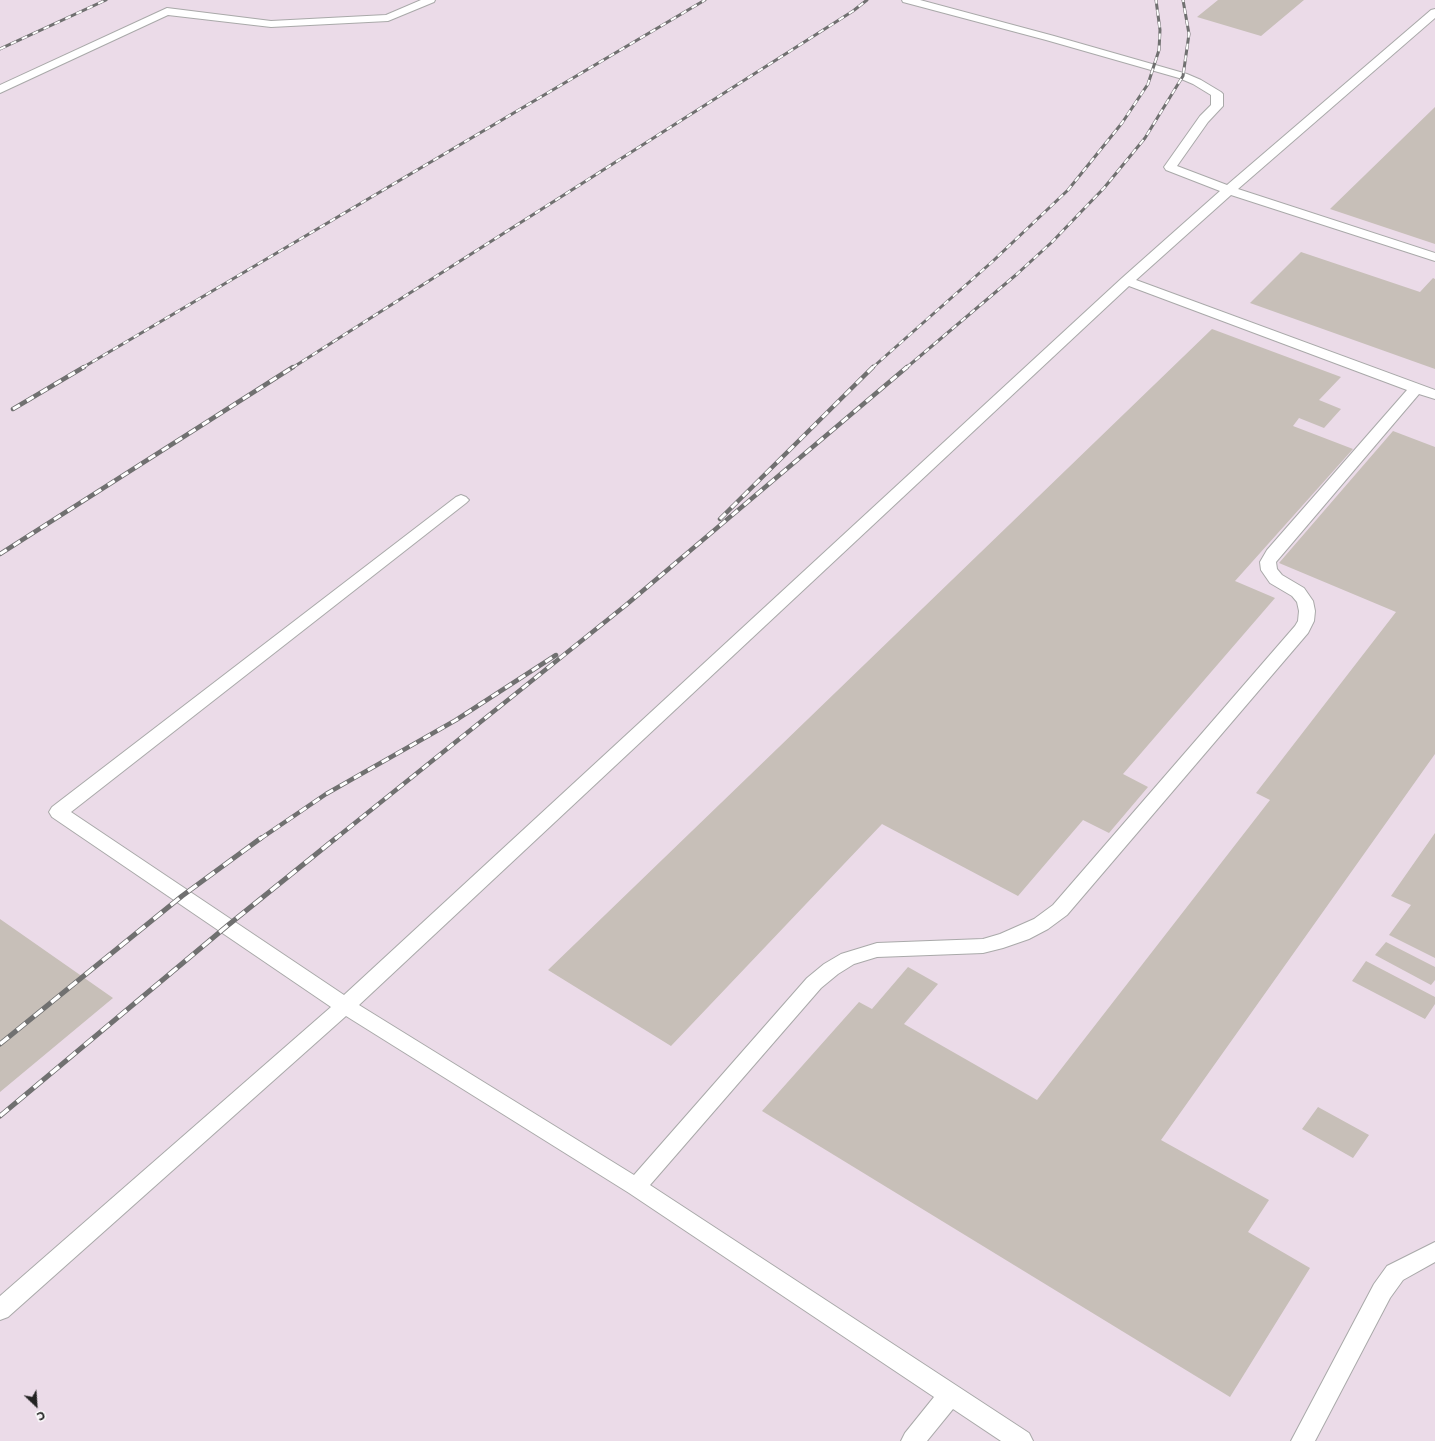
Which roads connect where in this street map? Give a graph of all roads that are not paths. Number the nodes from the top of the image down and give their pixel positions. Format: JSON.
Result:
{"nodes":[{"id":1,"x":430,"y":0,"type":"edge"},
{"id":2,"x":907,"y":0,"type":"edge"},
{"id":3,"x":1435,"y":12,"type":"edge"},
{"id":4,"x":0,"y":89,"type":"edge"},
{"id":5,"x":1229,"y":190,"type":"junction"},
{"id":6,"x":1435,"y":257,"type":"edge"},
{"id":7,"x":1127,"y":281,"type":"junction"},
{"id":8,"x":1416,"y":388,"type":"junction"},
{"id":9,"x":1435,"y":395,"type":"edge"},
{"id":10,"x":461,"y":500,"type":"dead end"},
{"id":11,"x":345,"y":1006,"type":"junction"},
{"id":12,"x":636,"y":1187,"type":"junction"},
{"id":13,"x":1435,"y":1251,"type":"edge"},
{"id":14,"x":0,"y":1310,"type":"edge"},
{"id":15,"x":950,"y":1395,"type":"junction"},
{"id":16,"x":914,"y":1441,"type":"edge"},
{"id":17,"x":1021,"y":1441,"type":"edge"},
{"id":18,"x":1302,"y":1441,"type":"edge"}],
"edges":[{"from":1,"to":4,"type":"lane"},
{"from":2,"to":5,"type":"lane"},
{"from":3,"to":5,"type":"lane"},
{"from":5,"to":6,"type":"lane"},
{"from":5,"to":7,"type":"lane"},
{"from":7,"to":8,"type":"lane"},
{"from":7,"to":11,"type":"lane"},
{"from":8,"to":9,"type":"lane"},
{"from":8,"to":12,"type":"lane"},
{"from":10,"to":11,"type":"lane"},
{"from":11,"to":12,"type":"lane"},
{"from":11,"to":14,"type":"lane"},
{"from":12,"to":15,"type":"lane"},
{"from":13,"to":18,"type":"lane"},
{"from":15,"to":16,"type":"lane"},
{"from":15,"to":17,"type":"lane"}]}
